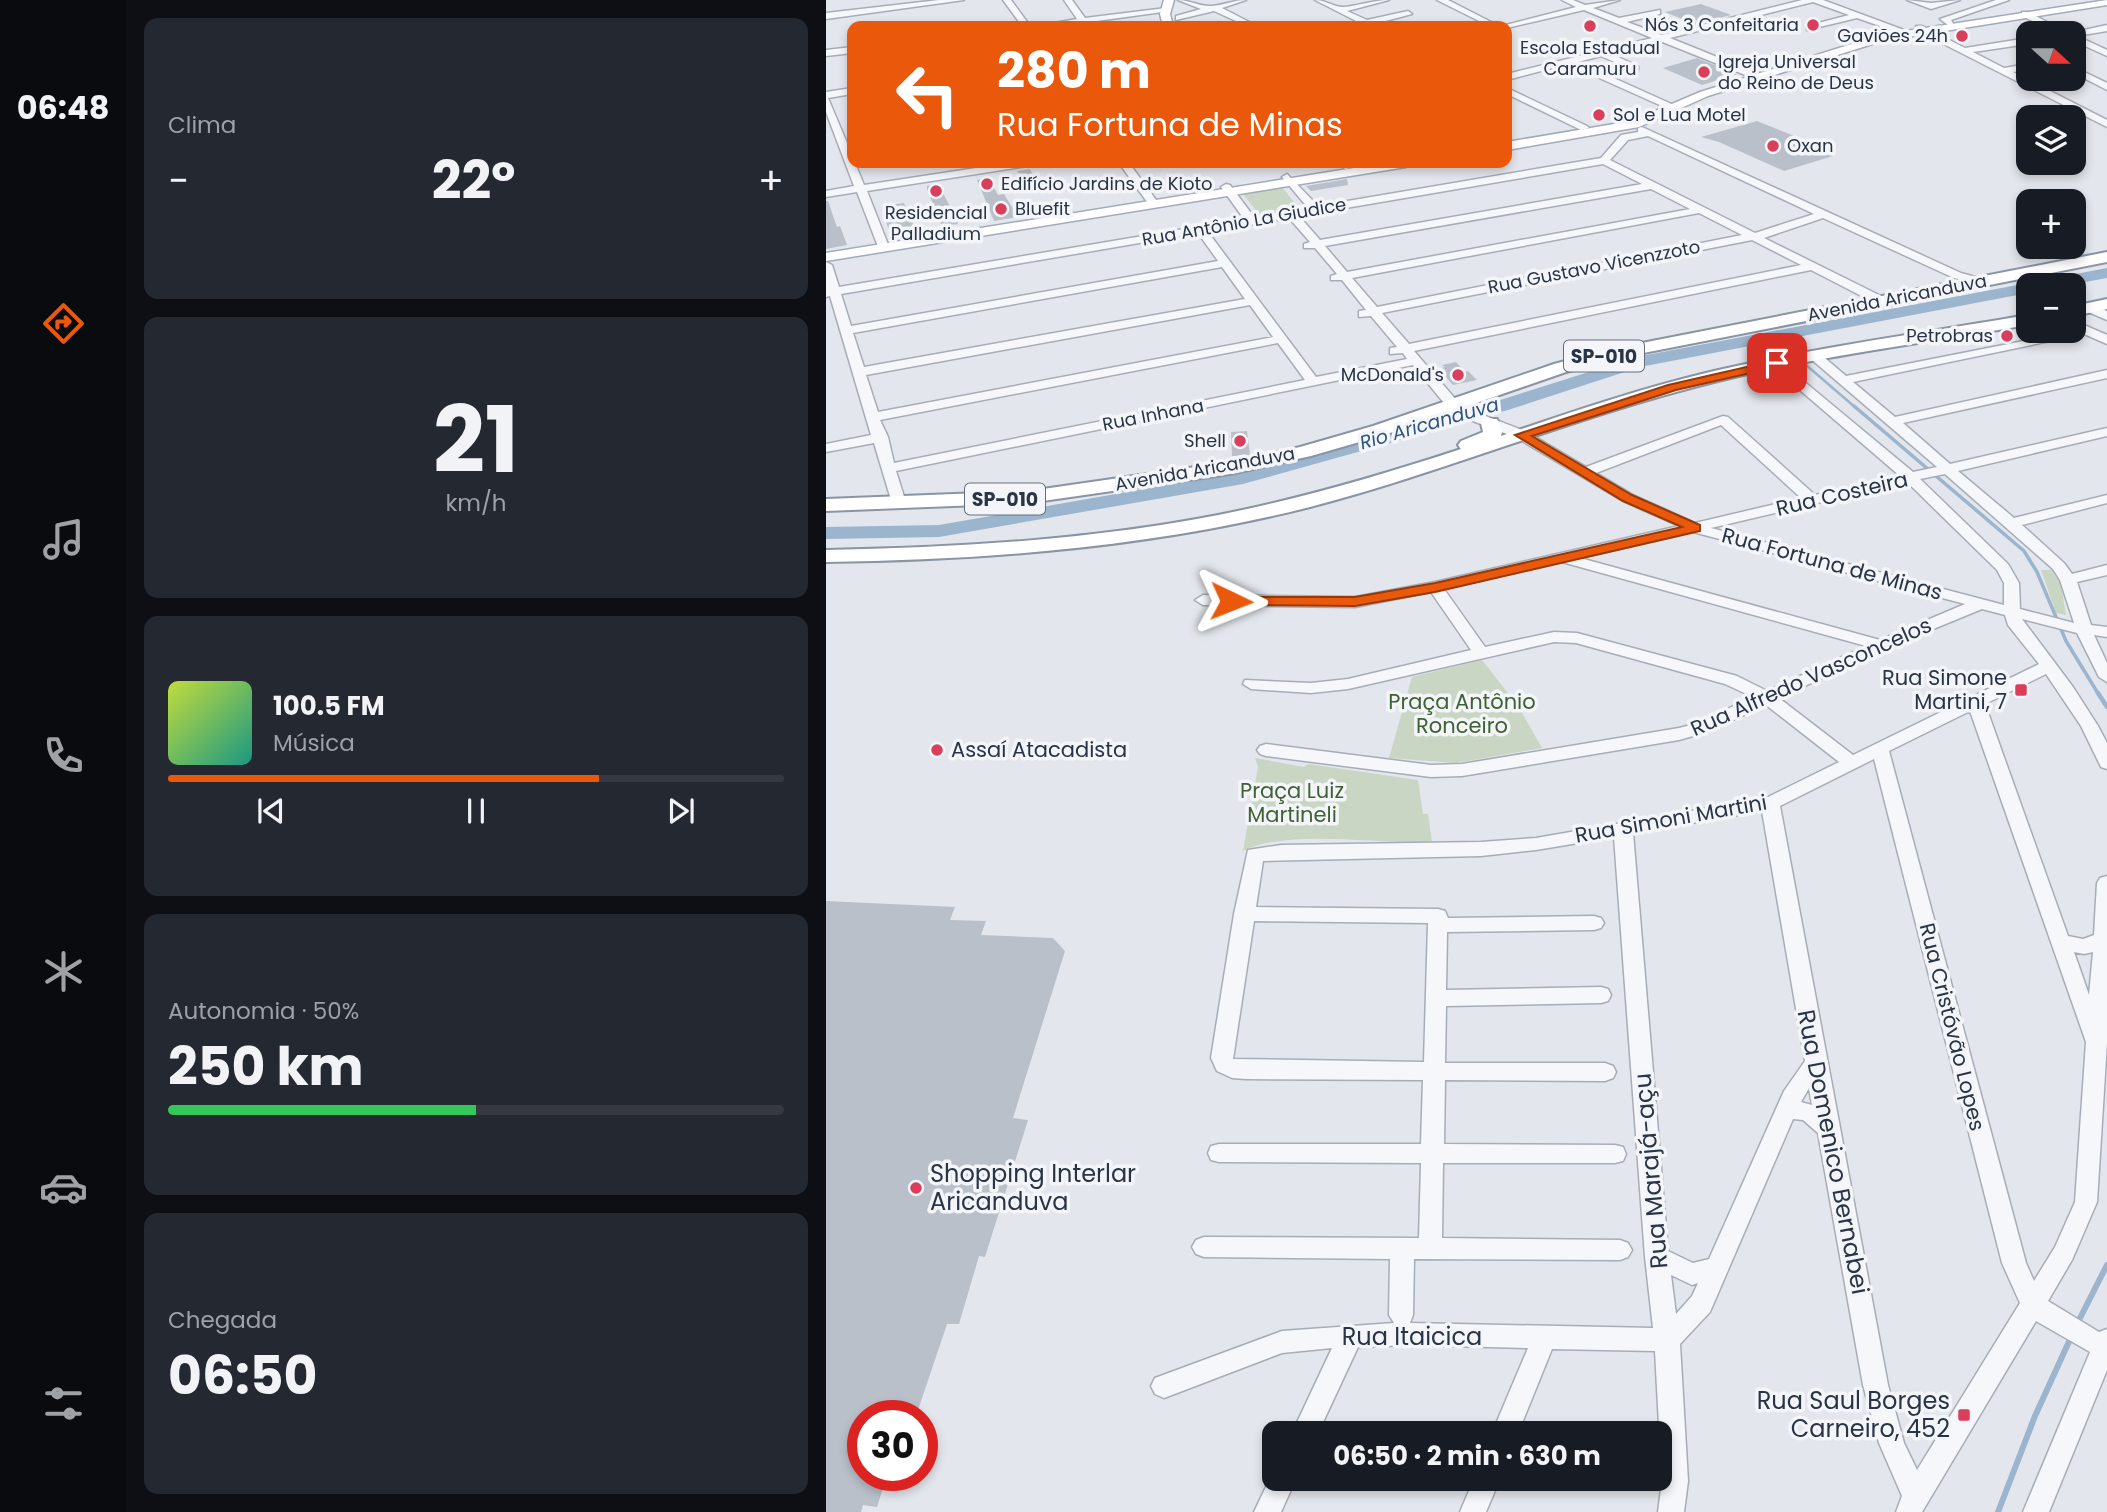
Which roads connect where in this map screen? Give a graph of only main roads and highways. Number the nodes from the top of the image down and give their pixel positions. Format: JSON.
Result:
{"nodes":[{"id":1,"x":1182,"y":0,"type":"edge"},
{"id":2,"x":2099,"y":0,"type":"edge"},
{"id":3,"x":2107,"y":2,"type":"edge"},
{"id":4,"x":1180,"y":21,"type":"edge"},
{"id":5,"x":1921,"y":29,"type":"junction"},
{"id":6,"x":1669,"y":106,"type":"junction"},
{"id":7,"x":1651,"y":118,"type":"junction"},
{"id":8,"x":1614,"y":123,"type":"junction"},
{"id":9,"x":1630,"y":125,"type":"junction"},
{"id":10,"x":1651,"y":133,"type":"road end"},
{"id":11,"x":1512,"y":138,"type":"edge"},
{"id":12,"x":1512,"y":145,"type":"edge"},
{"id":13,"x":1335,"y":168,"type":"edge"},
{"id":14,"x":1369,"y":168,"type":"edge"},
{"id":15,"x":1289,"y":179,"type":"junction"},
{"id":16,"x":882,"y":245,"type":"junction"},
{"id":17,"x":826,"y":251,"type":"edge"},
{"id":18,"x":826,"y":257,"type":"edge"},
{"id":19,"x":2107,"y":257,"type":"edge"},
{"id":20,"x":2107,"y":304,"type":"edge"},
{"id":21,"x":2086,"y":309,"type":"edge"},
{"id":22,"x":2016,"y":322,"type":"edge"},
{"id":23,"x":1502,"y":431,"type":"junction"},
{"id":24,"x":1405,"y":474,"type":"junction"},
{"id":25,"x":826,"y":505,"type":"edge"},
{"id":26,"x":826,"y":556,"type":"edge"},
{"id":27,"x":861,"y":556,"type":"junction"},
{"id":28,"x":826,"y":565,"type":"edge"}],
"edges":[{"from":1,"to":4,"type":"main road"},
{"from":2,"to":5,"type":"main road"},
{"from":3,"to":5,"type":"main road"},
{"from":5,"to":6,"type":"main road"},
{"from":6,"to":7,"type":"main road"},
{"from":6,"to":8,"type":"main road"},
{"from":7,"to":9,"type":"main road"},
{"from":7,"to":10,"type":"main road"},
{"from":8,"to":9,"type":"main road"},
{"from":8,"to":11,"type":"main road"},
{"from":9,"to":12,"type":"main road"},
{"from":13,"to":15,"type":"main road"},
{"from":14,"to":15,"type":"main road"},
{"from":15,"to":16,"type":"main road"},
{"from":16,"to":17,"type":"main road"},
{"from":16,"to":18,"type":"main road"},
{"from":19,"to":25,"type":"highway","name":"Avenida Aricanduva","number":"SP-010"},
{"from":20,"to":21,"type":"highway"},
{"from":22,"to":23,"type":"highway","name":"Avenida Aricanduva","number":"SP-010"},
{"from":23,"to":24,"type":"highway","name":"Avenida Aricanduva","number":"SP-010"},
{"from":23,"to":24,"type":"highway"},
{"from":24,"to":27,"type":"highway","name":"Avenida Aricanduva","number":"SP-010"},
{"from":26,"to":27,"type":"highway","name":"Avenida Aricanduva","number":"SP-010"},
{"from":27,"to":28,"type":"highway"}]}
